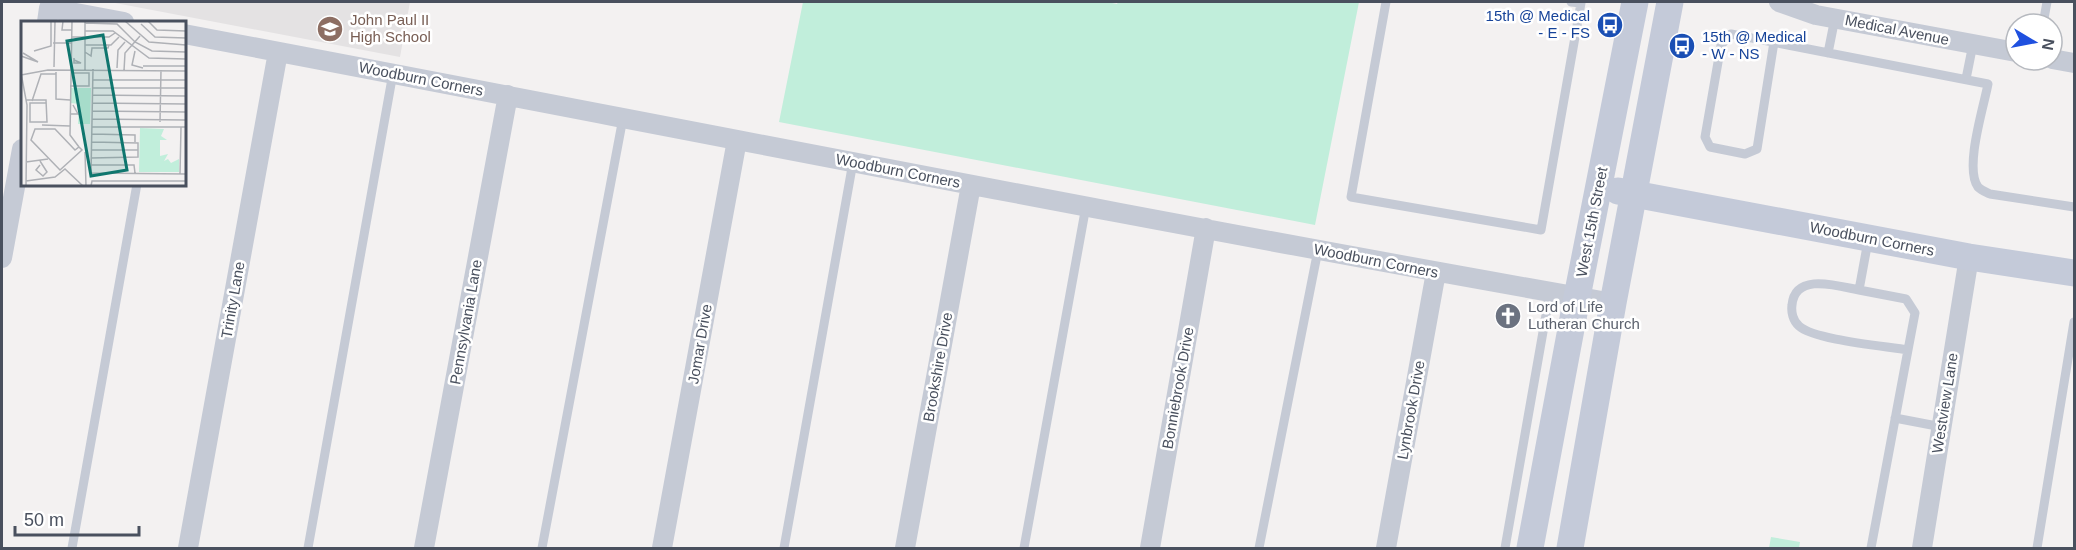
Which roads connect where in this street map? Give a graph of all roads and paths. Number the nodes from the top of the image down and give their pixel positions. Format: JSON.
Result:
{"nodes":[{"id":1,"x":1386,"y":2,"type":"edge"},
{"id":2,"x":1571,"y":2,"type":"edge"},
{"id":3,"x":1635,"y":2,"type":"edge"},
{"id":4,"x":1670,"y":2,"type":"edge"},
{"id":5,"x":1779,"y":2,"type":"edge"},
{"id":6,"x":48,"y":15,"type":"edge"},
{"id":7,"x":1835,"y":18,"type":"junction"},
{"id":8,"x":113,"y":21,"type":"edge"},
{"id":9,"x":186,"y":34,"type":"edge"},
{"id":10,"x":1774,"y":42,"type":"junction"},
{"id":11,"x":1973,"y":44,"type":"junction"},
{"id":12,"x":2004,"y":50,"type":"edge"},
{"id":13,"x":278,"y":52,"type":"junction"},
{"id":14,"x":1828,"y":53,"type":"junction"},
{"id":15,"x":393,"y":73,"type":"junction"},
{"id":16,"x":1966,"y":80,"type":"junction"},
{"id":17,"x":508,"y":95,"type":"junction"},
{"id":18,"x":622,"y":117,"type":"junction"},
{"id":19,"x":737,"y":140,"type":"junction"},
{"id":20,"x":21,"y":154,"type":"edge"},
{"id":21,"x":853,"y":162,"type":"junction"},
{"id":22,"x":971,"y":185,"type":"junction"},
{"id":23,"x":137,"y":186,"type":"edge"},
{"id":24,"x":1599,"y":186,"type":"junction"},
{"id":25,"x":1634,"y":194,"type":"junction"},
{"id":26,"x":1086,"y":206,"type":"junction"},
{"id":27,"x":2074,"y":207,"type":"edge"},
{"id":28,"x":1206,"y":228,"type":"junction"},
{"id":29,"x":1868,"y":239,"type":"junction"},
{"id":30,"x":1318,"y":250,"type":"junction"},
{"id":31,"x":1969,"y":257,"type":"junction"},
{"id":32,"x":2,"y":258,"type":"edge"},
{"id":33,"x":1436,"y":272,"type":"junction"},
{"id":34,"x":2074,"y":273,"type":"edge"},
{"id":35,"x":1859,"y":290,"type":"junction"},
{"id":36,"x":1550,"y":292,"type":"junction"},
{"id":37,"x":1577,"y":297,"type":"junction"},
{"id":38,"x":1612,"y":303,"type":"junction"},
{"id":39,"x":2074,"y":322,"type":"edge"},
{"id":40,"x":1908,"y":350,"type":"junction"},
{"id":41,"x":1895,"y":418,"type":"junction"},
{"id":42,"x":1942,"y":427,"type":"junction"},
{"id":43,"x":72,"y":549,"type":"edge"},
{"id":44,"x":188,"y":549,"type":"edge"},
{"id":45,"x":308,"y":549,"type":"edge"},
{"id":46,"x":424,"y":549,"type":"edge"},
{"id":47,"x":542,"y":549,"type":"edge"},
{"id":48,"x":662,"y":549,"type":"edge"},
{"id":49,"x":784,"y":549,"type":"edge"},
{"id":50,"x":905,"y":549,"type":"edge"},
{"id":51,"x":1024,"y":549,"type":"edge"},
{"id":52,"x":1150,"y":549,"type":"edge"},
{"id":53,"x":1259,"y":549,"type":"edge"},
{"id":54,"x":1386,"y":549,"type":"edge"},
{"id":55,"x":1505,"y":549,"type":"edge"},
{"id":56,"x":1530,"y":549,"type":"edge"},
{"id":57,"x":1570,"y":549,"type":"edge"},
{"id":58,"x":1872,"y":549,"type":"edge"},
{"id":59,"x":1922,"y":549,"type":"edge"},
{"id":60,"x":2037,"y":549,"type":"edge"}],
"edges":[{"from":1,"to":2,"type":"lane"},
{"from":3,"to":24,"type":"main road","name":"West 15th Street"},
{"from":4,"to":25,"type":"main road"},
{"from":5,"to":7,"type":"street","name":"Medical Avenue"},
{"from":6,"to":8,"type":"street"},
{"from":7,"to":11,"type":"street","name":"Medical Avenue"},
{"from":7,"to":14,"type":"lane"},
{"from":9,"to":13,"type":"street","name":"Woodburn Corners"},
{"from":10,"to":10,"type":"lane"},
{"from":10,"to":14,"type":"lane"},
{"from":11,"to":12,"type":"street","name":"Medical Avenue"},
{"from":11,"to":16,"type":"lane"},
{"from":13,"to":15,"type":"street","name":"Woodburn Corners"},
{"from":13,"to":44,"type":"street","name":"Trinity Lane"},
{"from":14,"to":16,"type":"lane"},
{"from":15,"to":17,"type":"street","name":"Woodburn Corners"},
{"from":15,"to":45,"type":"lane"},
{"from":16,"to":27,"type":"lane"},
{"from":17,"to":18,"type":"street","name":"Woodburn Corners"},
{"from":17,"to":46,"type":"street","name":"Pennsylvania Lane"},
{"from":18,"to":19,"type":"street","name":"Woodburn Corners"},
{"from":18,"to":47,"type":"lane"},
{"from":19,"to":21,"type":"street","name":"Woodburn Corners"},
{"from":19,"to":48,"type":"street","name":"Jomar Drive"},
{"from":20,"to":32,"type":"street"},
{"from":21,"to":22,"type":"street","name":"Woodburn Corners"},
{"from":21,"to":49,"type":"lane"},
{"from":22,"to":26,"type":"street","name":"Woodburn Corners"},
{"from":22,"to":50,"type":"street","name":"Brookshire Drive"},
{"from":23,"to":43,"type":"lane"},
{"from":24,"to":25,"type":"main road","name":"Woodburn Corners"},
{"from":24,"to":37,"type":"main road","name":"West 15th Street"},
{"from":25,"to":29,"type":"main road","name":"Woodburn Corners"},
{"from":25,"to":38,"type":"main road"},
{"from":26,"to":28,"type":"street","name":"Woodburn Corners"},
{"from":26,"to":51,"type":"lane"},
{"from":28,"to":30,"type":"street","name":"Woodburn Corners"},
{"from":28,"to":52,"type":"street","name":"Bonniebrook Drive"},
{"from":29,"to":31,"type":"main road","name":"Woodburn Corners"},
{"from":29,"to":35,"type":"lane"},
{"from":30,"to":33,"type":"street","name":"Woodburn Corners"},
{"from":30,"to":53,"type":"lane"},
{"from":31,"to":34,"type":"main road","name":"Woodburn Corners"},
{"from":31,"to":42,"type":"street","name":"Westview Lane"},
{"from":33,"to":36,"type":"street","name":"Woodburn Corners"},
{"from":33,"to":54,"type":"street","name":"Lynbrook Drive"},
{"from":35,"to":40,"type":"lane"},
{"from":35,"to":40,"type":"lane"},
{"from":36,"to":37,"type":"street","name":"Woodburn Corners"},
{"from":36,"to":55,"type":"lane"},
{"from":37,"to":38,"type":"street","name":"Woodburn Corners"},
{"from":37,"to":56,"type":"main road","name":"West 15th Street"},
{"from":38,"to":57,"type":"main road"},
{"from":39,"to":60,"type":"lane"},
{"from":40,"to":41,"type":"lane"},
{"from":41,"to":42,"type":"lane"},
{"from":41,"to":58,"type":"lane"},
{"from":42,"to":59,"type":"street","name":"Westview Lane"}]}
